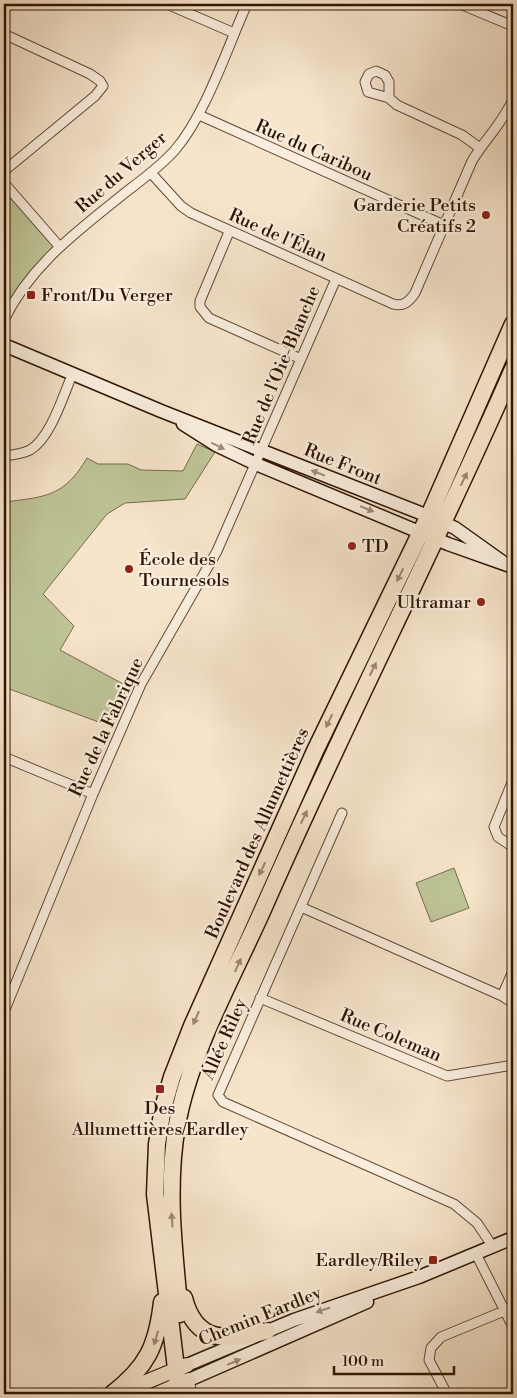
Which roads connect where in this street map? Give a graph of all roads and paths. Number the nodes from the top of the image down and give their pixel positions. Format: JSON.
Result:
{"nodes":[{"id":1,"x":167,"y":4,"type":"edge"},
{"id":2,"x":247,"y":4,"type":"edge"},
{"id":3,"x":460,"y":4,"type":"edge"},
{"id":4,"x":513,"y":26,"type":"edge"},
{"id":5,"x":234,"y":33,"type":"junction"},
{"id":6,"x":4,"y":34,"type":"edge"},
{"id":7,"x":389,"y":98,"type":"dead end"},
{"id":8,"x":513,"y":99,"type":"edge"},
{"id":9,"x":199,"y":115,"type":"junction"},
{"id":10,"x":480,"y":148,"type":"junction"},
{"id":11,"x":4,"y":171,"type":"edge"},
{"id":12,"x":151,"y":173,"type":"junction"},
{"id":13,"x":4,"y":183,"type":"edge"},
{"id":14,"x":444,"y":225,"type":"junction"},
{"id":15,"x":230,"y":232,"type":"junction"},
{"id":16,"x":59,"y":246,"type":"junction"},
{"id":17,"x":336,"y":279,"type":"junction"},
{"id":18,"x":4,"y":320,"type":"edge"},
{"id":19,"x":513,"y":324,"type":"edge"},
{"id":20,"x":4,"y":345,"type":"edge"},
{"id":21,"x":301,"y":359,"type":"junction"},
{"id":22,"x":513,"y":369,"type":"edge"},
{"id":23,"x":73,"y":373,"type":"junction"},
{"id":24,"x":161,"y":411,"type":"junction"},
{"id":25,"x":262,"y":450,"type":"junction"},
{"id":26,"x":4,"y":456,"type":"edge"},
{"id":27,"x":256,"y":464,"type":"junction"},
{"id":28,"x":432,"y":527,"type":"junction"},
{"id":29,"x":509,"y":565,"type":"edge"},
{"id":30,"x":4,"y":757,"type":"edge"},
{"id":31,"x":513,"y":780,"type":"edge"},
{"id":32,"x":93,"y":794,"type":"junction"},
{"id":33,"x":342,"y":813,"type":"dead end"},
{"id":34,"x":513,"y":847,"type":"edge"},
{"id":35,"x":300,"y":907,"type":"junction"},
{"id":36,"x":513,"y":971,"type":"edge"},
{"id":37,"x":502,"y":996,"type":"junction"},
{"id":38,"x":260,"y":998,"type":"junction"},
{"id":39,"x":513,"y":1003,"type":"edge"},
{"id":40,"x":4,"y":1012,"type":"edge"},
{"id":41,"x":513,"y":1065,"type":"edge"},
{"id":42,"x":513,"y":1238,"type":"edge"},
{"id":43,"x":493,"y":1247,"type":"junction"},
{"id":44,"x":476,"y":1254,"type":"junction"},
{"id":45,"x":171,"y":1270,"type":"junction"},
{"id":46,"x":419,"y":1277,"type":"junction"},
{"id":47,"x":504,"y":1311,"type":"junction"},
{"id":48,"x":513,"y":1327,"type":"edge"},
{"id":49,"x":267,"y":1331,"type":"junction"},
{"id":50,"x":184,"y":1381,"type":"edge"},
{"id":51,"x":112,"y":1394,"type":"edge"},
{"id":52,"x":117,"y":1394,"type":"edge"},
{"id":53,"x":157,"y":1394,"type":"edge"},
{"id":54,"x":447,"y":1394,"type":"edge"}],
"edges":[{"from":1,"to":5,"type":"street"},
{"from":2,"to":5,"type":"street","name":"Rue du Verger"},
{"from":3,"to":4,"type":"street"},
{"from":5,"to":9,"type":"street","name":"Rue du Verger"},
{"from":6,"to":11,"type":"street"},
{"from":7,"to":10,"type":"street"},
{"from":8,"to":10,"type":"street"},
{"from":9,"to":12,"type":"street","name":"Rue du Verger"},
{"from":9,"to":14,"type":"street","name":"Rue du Caribou"},
{"from":10,"to":14,"type":"street"},
{"from":12,"to":15,"type":"street","name":"Rue de l'Élan"},
{"from":12,"to":16,"type":"street","name":"Rue du Verger"},
{"from":13,"to":16,"type":"street"},
{"from":14,"to":17,"type":"street","name":"Rue de l'Élan"},
{"from":15,"to":17,"type":"street","name":"Rue de l'Élan"},
{"from":15,"to":21,"type":"street"},
{"from":16,"to":18,"type":"street","name":"Rue du Verger"},
{"from":17,"to":21,"type":"street","name":"Rue de l'Oie-Blanche"},
{"from":19,"to":28,"type":"highway","name":"Boulevard des Allumettières"},
{"from":20,"to":23,"type":"street","name":"Rue Front"},
{"from":21,"to":25,"type":"street","name":"Rue de l'Oie-Blanche"},
{"from":28,"to":22,"type":"highway","name":"Boulevard des Allumettières","one_way":true},
{"from":23,"to":24,"type":"street","name":"Rue Front"},
{"from":23,"to":26,"type":"street"},
{"from":24,"to":25,"type":"street","name":"Rue Front"},
{"from":24,"to":27,"type":"street","name":"Rue Front","one_way":true},
{"from":25,"to":27,"type":"street","name":"Rue de l'Oie-Blanche"},
{"from":28,"to":25,"type":"street","name":"Rue Front","one_way":true},
{"from":27,"to":28,"type":"street","name":"Rue Front","one_way":true},
{"from":27,"to":32,"type":"street","name":"Rue de la Fabrique"},
{"from":28,"to":29,"type":"street","name":"Rue Front"},
{"from":28,"to":45,"type":"highway","name":"Boulevard des Allumettières"},
{"from":30,"to":32,"type":"street"},
{"from":31,"to":34,"type":"street"},
{"from":32,"to":40,"type":"street","name":"Rue de la Fabrique"},
{"from":33,"to":35,"type":"street","name":"Allée Riley"},
{"from":35,"to":37,"type":"street"},
{"from":35,"to":38,"type":"street","name":"Allée Riley"},
{"from":36,"to":37,"type":"street"},
{"from":37,"to":39,"type":"street"},
{"from":38,"to":41,"type":"street","name":"Rue Coleman"},
{"from":38,"to":43,"type":"street","name":"Allée Riley"},
{"from":42,"to":43,"type":"street","name":"Chemin Eardley"},
{"from":43,"to":44,"type":"street","name":"Chemin Eardley"},
{"from":44,"to":46,"type":"street","name":"Chemin Eardley"},
{"from":44,"to":47,"type":"street"},
{"from":45,"to":49,"type":"highway"},
{"from":45,"to":50,"type":"highway","name":"Boulevard des Allumettières"},
{"from":45,"to":51,"type":"highway","one_way":true},
{"from":46,"to":49,"type":"street","name":"Chemin Eardley","one_way":true},
{"from":50,"to":46,"type":"street","name":"Chemin Eardley","one_way":true},
{"from":47,"to":48,"type":"street"},
{"from":47,"to":54,"type":"street"},
{"from":49,"to":50,"type":"street","name":"Chemin Eardley"},
{"from":50,"to":52,"type":"main road","name":"Chemin Eardley"},
{"from":50,"to":53,"type":"main road","name":"Chemin Eardley"}]}
